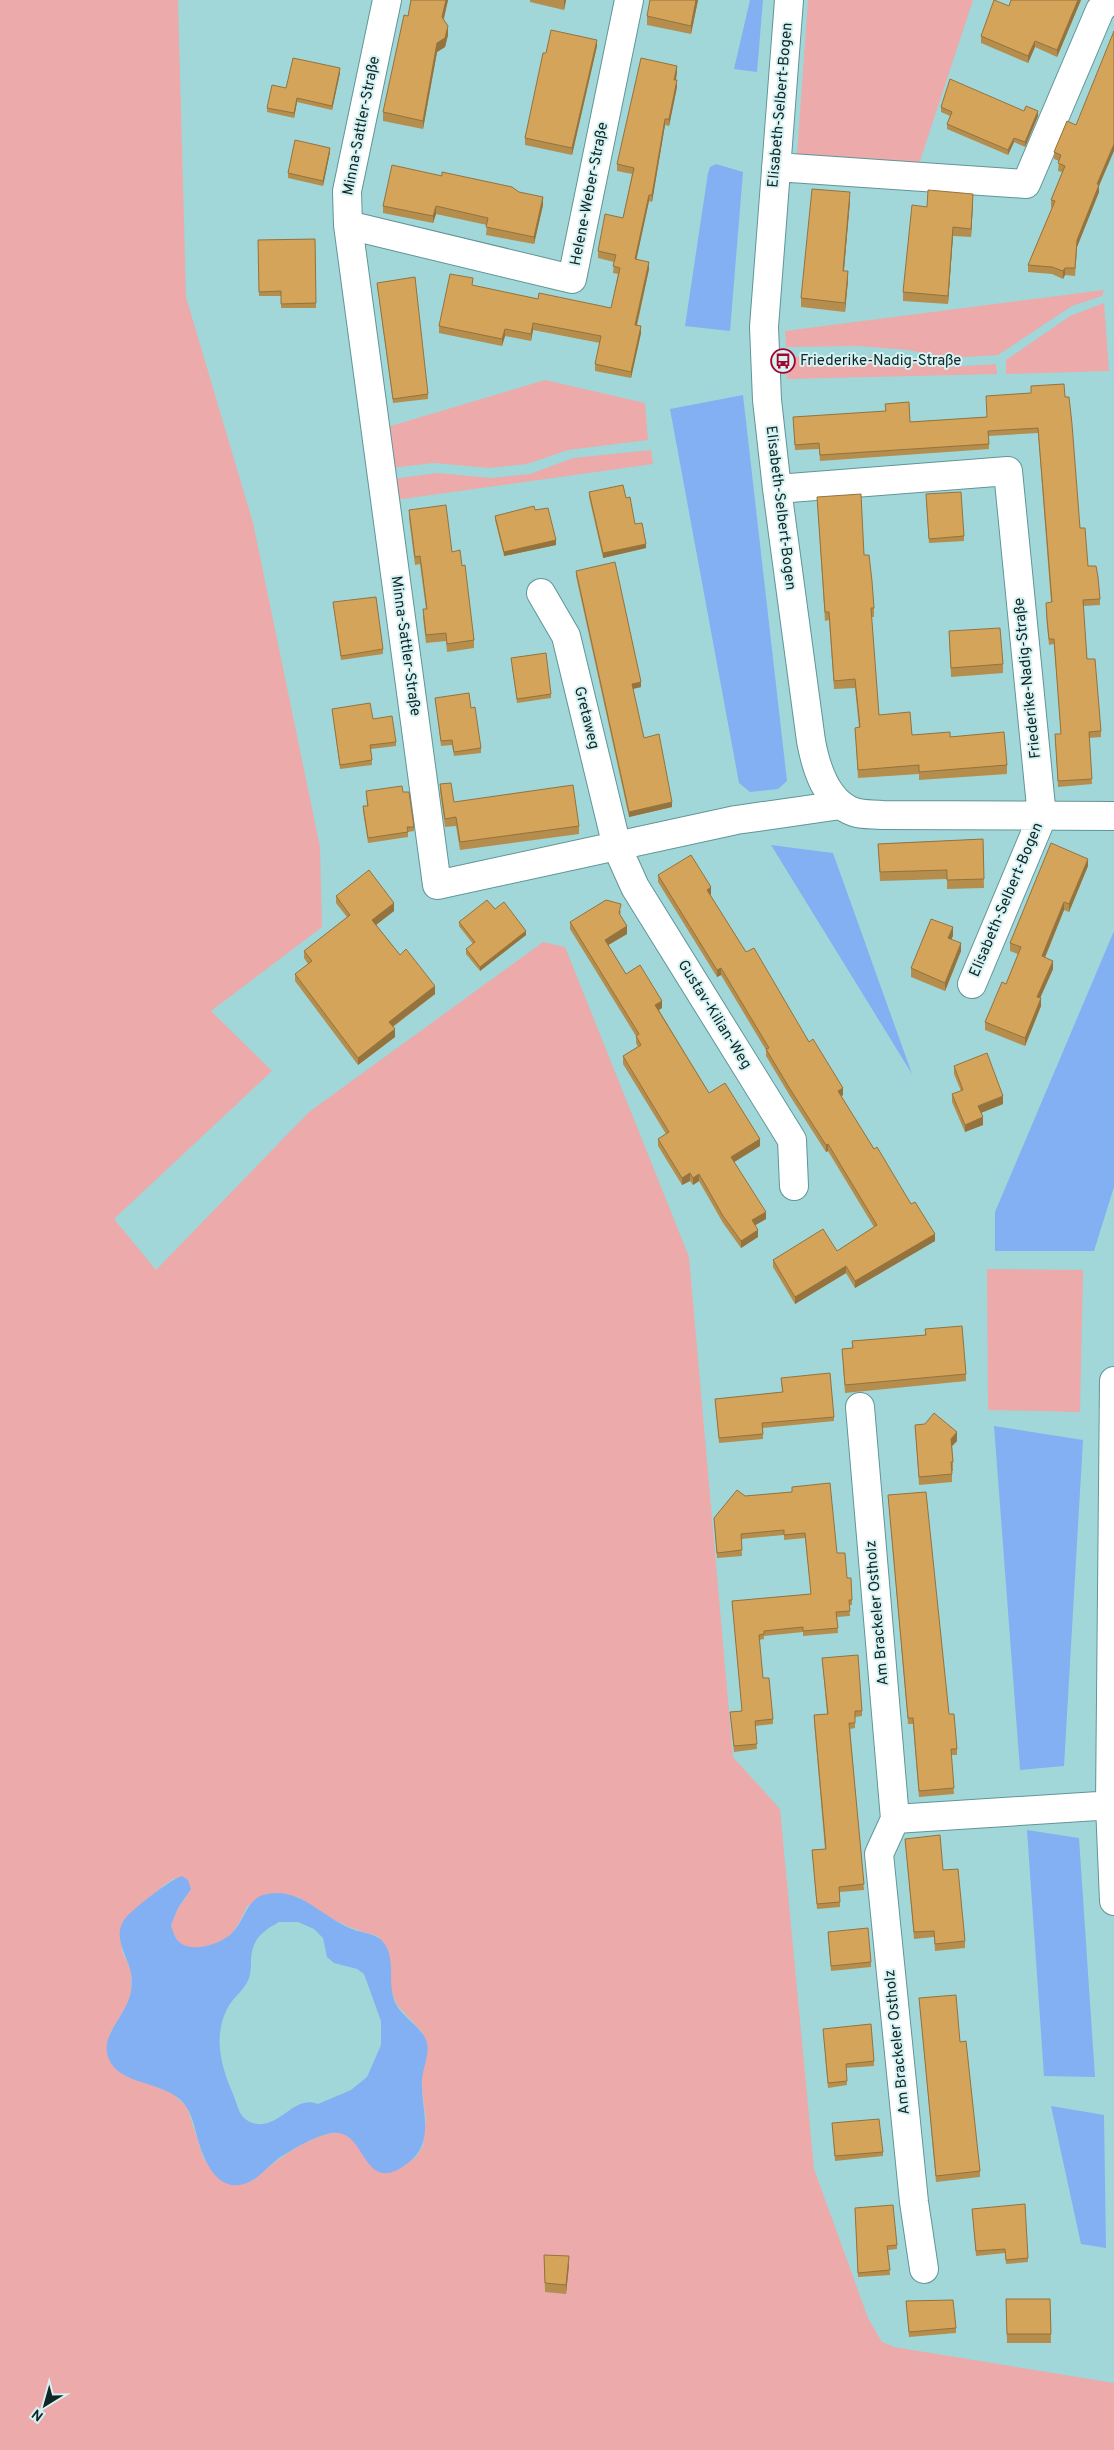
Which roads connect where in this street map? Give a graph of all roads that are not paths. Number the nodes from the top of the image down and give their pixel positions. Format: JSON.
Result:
{"nodes":[{"id":1,"x":387,"y":0,"type":"edge"},
{"id":2,"x":629,"y":0,"type":"edge"},
{"id":3,"x":790,"y":0,"type":"edge"},
{"id":4,"x":1109,"y":0,"type":"edge"},
{"id":5,"x":776,"y":167,"type":"junction"},
{"id":6,"x":348,"y":225,"type":"junction"},
{"id":7,"x":777,"y":489,"type":"junction"},
{"id":8,"x":541,"y":594,"type":"dead end"},
{"id":9,"x":841,"y":805,"type":"junction"},
{"id":10,"x":1042,"y":816,"type":"junction"},
{"id":11,"x":1114,"y":816,"type":"edge"},
{"id":12,"x":617,"y":847,"type":"junction"},
{"id":13,"x":972,"y":984,"type":"dead end"},
{"id":14,"x":794,"y":1186,"type":"dead end"},
{"id":15,"x":1114,"y":1381,"type":"edge"},
{"id":16,"x":860,"y":1407,"type":"dead end"},
{"id":17,"x":1113,"y":1452,"type":"edge"},
{"id":18,"x":1112,"y":1805,"type":"edge"},
{"id":19,"x":895,"y":1819,"type":"junction"},
{"id":20,"x":1114,"y":1901,"type":"edge"},
{"id":21,"x":924,"y":2268,"type":"dead end"}],
"edges":[{"from":1,"to":6,"type":"street","name":"Minna-Sattler-Straße"},
{"from":2,"to":6,"type":"street","name":"Helene-Weber-Straße"},
{"from":3,"to":5,"type":"street","name":"Elisabeth-Selbert-Bogen"},
{"from":4,"to":5,"type":"street"},
{"from":5,"to":7,"type":"street","name":"Elisabeth-Selbert-Bogen"},
{"from":6,"to":12,"type":"street","name":"Minna-Sattler-Straße"},
{"from":7,"to":9,"type":"street","name":"Elisabeth-Selbert-Bogen"},
{"from":7,"to":10,"type":"street","name":"Friederike-Nadig-Straße"},
{"from":8,"to":12,"type":"street","name":"Gretaweg"},
{"from":9,"to":10,"type":"street","name":"Elisabeth-Selbert-Bogen"},
{"from":9,"to":12,"type":"street","name":"Minna-Sattler-Straße"},
{"from":10,"to":11,"type":"street","name":"Elisabeth-Selbert-Bogen"},
{"from":10,"to":13,"type":"street","name":"Elisabeth-Selbert-Bogen"},
{"from":12,"to":14,"type":"street","name":"Gustav-Kilian-Weg"},
{"from":15,"to":17,"type":"street"},
{"from":16,"to":19,"type":"street","name":"Am Brackeler Ostholz"},
{"from":17,"to":18,"type":"street"},
{"from":18,"to":19,"type":"street"},
{"from":18,"to":20,"type":"street"},
{"from":19,"to":21,"type":"street","name":"Am Brackeler Ostholz"}]}
